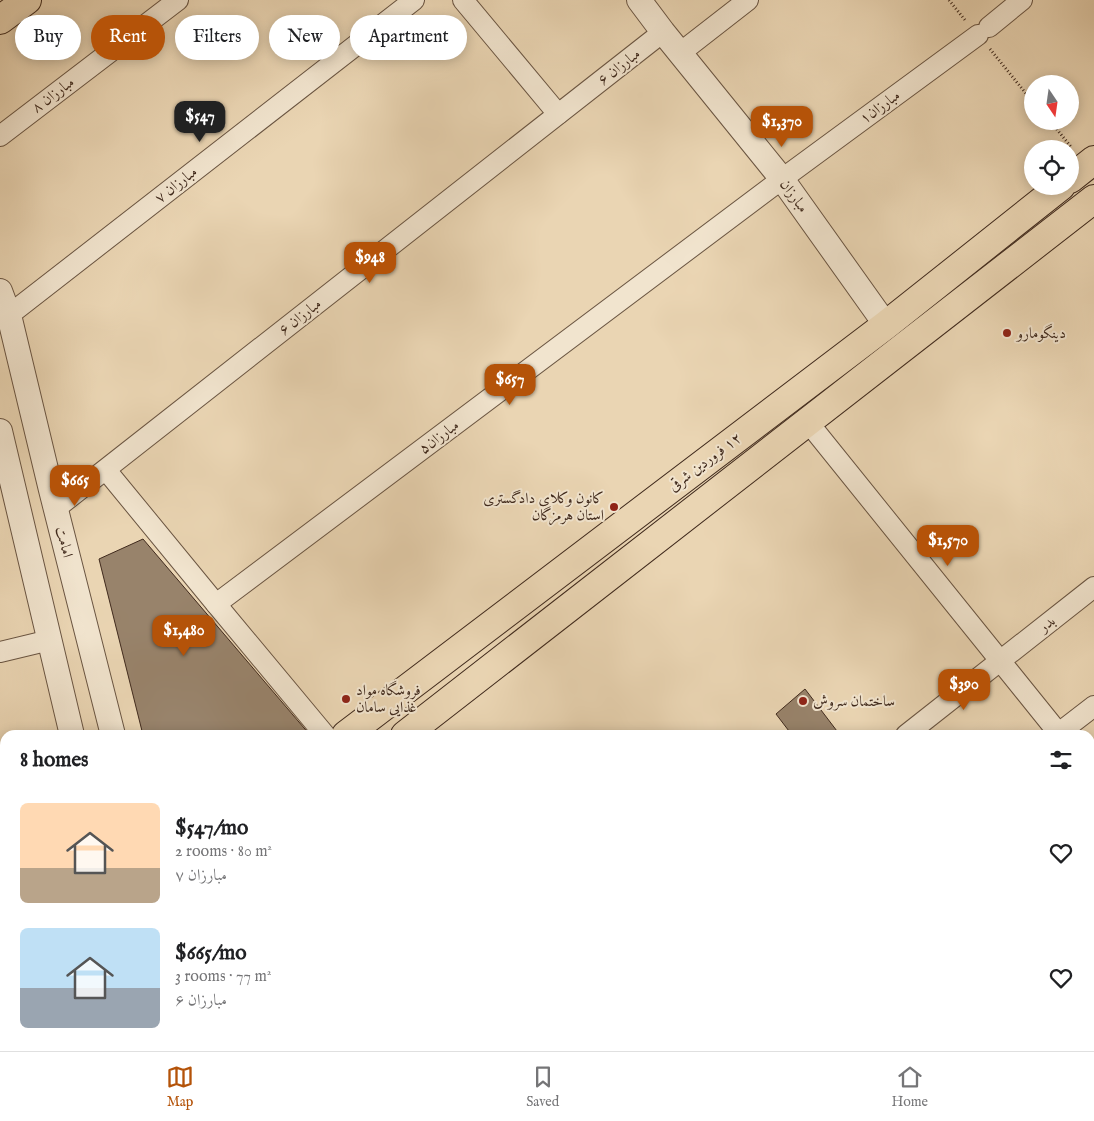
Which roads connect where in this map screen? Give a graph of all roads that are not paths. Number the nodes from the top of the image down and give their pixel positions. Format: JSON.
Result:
{"nodes":[{"id":1,"x":26,"y":0,"type":"edge"},
{"id":2,"x":178,"y":0,"type":"edge"},
{"id":3,"x":414,"y":0,"type":"edge"},
{"id":4,"x":463,"y":0,"type":"edge"},
{"id":5,"x":640,"y":0,"type":"edge"},
{"id":6,"x":748,"y":0,"type":"edge"},
{"id":7,"x":1022,"y":0,"type":"edge"},
{"id":8,"x":0,"y":20,"type":"edge"},
{"id":9,"x":663,"y":32,"type":"junction"},
{"id":10,"x":680,"y":53,"type":"junction"},
{"id":11,"x":558,"y":114,"type":"junction"},
{"id":12,"x":0,"y":136,"type":"edge"},
{"id":13,"x":782,"y":179,"type":"junction"},
{"id":14,"x":1050,"y":195,"type":"edge"},
{"id":15,"x":1094,"y":198,"type":"edge"},
{"id":16,"x":0,"y":291,"type":"edge"},
{"id":17,"x":9,"y":315,"type":"junction"},
{"id":18,"x":886,"y":325,"type":"junction"},
{"id":19,"x":807,"y":421,"type":"junction"},
{"id":20,"x":0,"y":431,"type":"edge"},
{"id":21,"x":106,"y":470,"type":"junction"},
{"id":22,"x":7,"y":492,"type":"edge"},
{"id":23,"x":56,"y":509,"type":"junction"},
{"id":24,"x":1094,"y":587,"type":"edge"},
{"id":25,"x":216,"y":604,"type":"junction"},
{"id":26,"x":50,"y":640,"type":"junction"},
{"id":27,"x":0,"y":652,"type":"edge"},
{"id":28,"x":1001,"y":660,"type":"junction"},
{"id":29,"x":1094,"y":706,"type":"edge"},
{"id":30,"x":71,"y":730,"type":"edge"},
{"id":31,"x":112,"y":730,"type":"edge"},
{"id":32,"x":321,"y":730,"type":"edge"},
{"id":33,"x":353,"y":730,"type":"edge"},
{"id":34,"x":411,"y":730,"type":"edge"},
{"id":35,"x":912,"y":730,"type":"edge"},
{"id":36,"x":1056,"y":730,"type":"edge"},
{"id":37,"x":1064,"y":730,"type":"edge"}],
"edges":[{"from":1,"to":8,"type":"main road"},
{"from":2,"to":12,"type":"street","name":"مبارزان ۸"},
{"from":3,"to":17,"type":"street","name":"مبارزان ۷"},
{"from":4,"to":11,"type":"street"},
{"from":5,"to":9,"type":"street","name":"مبارزان"},
{"from":6,"to":10,"type":"street"},
{"from":7,"to":13,"type":"street","name":"مبارزان۱"},
{"from":9,"to":10,"type":"street","name":"مبارزان"},
{"from":9,"to":11,"type":"street","name":"مبارزان ۶"},
{"from":10,"to":13,"type":"street","name":"مبارزان"},
{"from":11,"to":21,"type":"street","name":"مبارزان ۶"},
{"from":13,"to":18,"type":"street","name":"مبارزان"},
{"from":13,"to":25,"type":"street","name":"مبارزان۵"},
{"from":14,"to":18,"type":"main road","name":"١٢ فروردین شرقی"},
{"from":15,"to":19,"type":"main road","name":"١٢ فروردین شرقی"},
{"from":16,"to":17,"type":"street","name":"امامت"},
{"from":17,"to":23,"type":"street","name":"امامت"},
{"from":18,"to":33,"type":"main road","name":"١٢ فروردین شرقی"},
{"from":19,"to":28,"type":"street"},
{"from":19,"to":34,"type":"main road","name":"١٢ فروردین شرقی"},
{"from":20,"to":22,"type":"street"},
{"from":21,"to":23,"type":"street","name":"مبارزان ۶"},
{"from":21,"to":25,"type":"street"},
{"from":22,"to":26,"type":"street"},
{"from":23,"to":31,"type":"street","name":"امامت"},
{"from":24,"to":28,"type":"street","name":"بدر"},
{"from":25,"to":32,"type":"street"},
{"from":26,"to":27,"type":"street"},
{"from":26,"to":30,"type":"street"},
{"from":28,"to":35,"type":"street","name":"بدر"},
{"from":28,"to":36,"type":"street"},
{"from":29,"to":37,"type":"street"}]}
